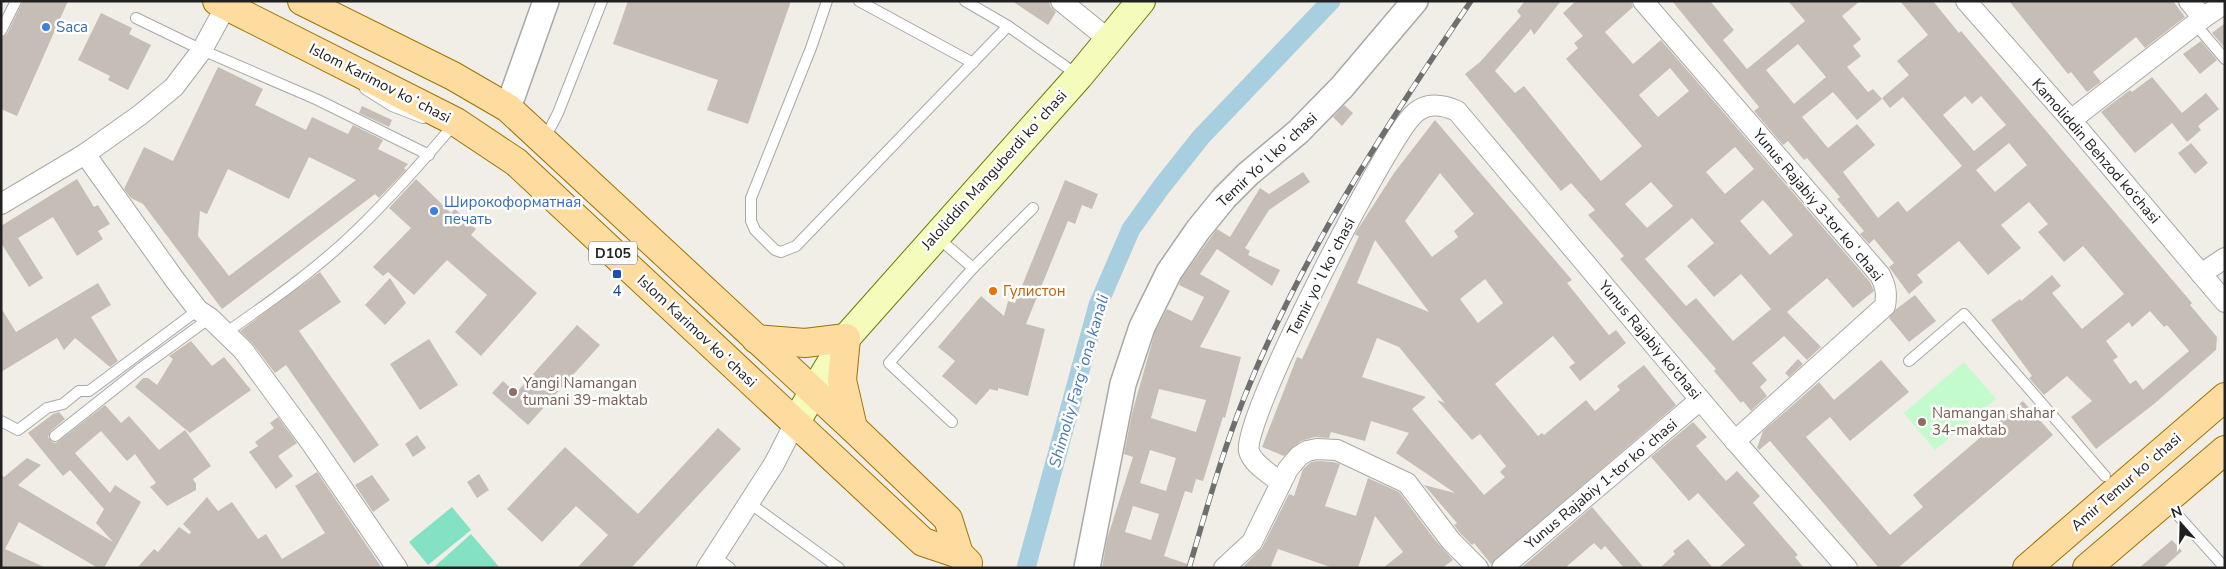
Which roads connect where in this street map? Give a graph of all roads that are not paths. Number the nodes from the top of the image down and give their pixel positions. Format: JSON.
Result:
{"nodes":[{"id":1,"x":16,"y":1,"type":"edge"},
{"id":2,"x":302,"y":1,"type":"edge"},
{"id":3,"x":546,"y":1,"type":"edge"},
{"id":4,"x":602,"y":1,"type":"edge"},
{"id":5,"x":827,"y":1,"type":"edge"},
{"id":6,"x":859,"y":1,"type":"edge"},
{"id":7,"x":965,"y":1,"type":"edge"},
{"id":8,"x":1141,"y":1,"type":"edge"},
{"id":9,"x":1415,"y":1,"type":"edge"},
{"id":10,"x":1644,"y":1,"type":"edge"},
{"id":11,"x":1966,"y":1,"type":"edge"},
{"id":12,"x":2189,"y":1,"type":"edge"},
{"id":13,"x":222,"y":3,"type":"edge"},
{"id":14,"x":1066,"y":3,"type":"edge"},
{"id":15,"x":2225,"y":4,"type":"edge"},
{"id":16,"x":136,"y":18,"type":"dead end"},
{"id":17,"x":2199,"y":21,"type":"junction"},
{"id":18,"x":1008,"y":26,"type":"junction"},
{"id":19,"x":1,"y":31,"type":"edge"},
{"id":20,"x":1108,"y":39,"type":"junction"},
{"id":21,"x":202,"y":50,"type":"junction"},
{"id":22,"x":2225,"y":59,"type":"edge"},
{"id":23,"x":973,"y":63,"type":"junction"},
{"id":24,"x":1079,"y":76,"type":"junction"},
{"id":25,"x":508,"y":108,"type":"junction"},
{"id":26,"x":1457,"y":110,"type":"joint"},
{"id":27,"x":451,"y":119,"type":"junction"},
{"id":28,"x":2070,"y":120,"type":"junction"},
{"id":29,"x":543,"y":141,"type":"junction"},
{"id":30,"x":85,"y":154,"type":"junction"},
{"id":31,"x":429,"y":155,"type":"junction"},
{"id":32,"x":1,"y":204,"type":"edge"},
{"id":33,"x":1034,"y":208,"type":"dead end"},
{"id":34,"x":936,"y":236,"type":"junction"},
{"id":35,"x":2225,"y":258,"type":"edge"},
{"id":36,"x":973,"y":268,"type":"junction"},
{"id":37,"x":2201,"y":274,"type":"junction"},
{"id":38,"x":2225,"y":302,"type":"edge"},
{"id":39,"x":204,"y":314,"type":"junction"},
{"id":40,"x":224,"y":334,"type":"junction"},
{"id":41,"x":846,"y":338,"type":"junction"},
{"id":42,"x":756,"y":339,"type":"junction"},
{"id":43,"x":1908,"y":361,"type":"dead end"},
{"id":44,"x":814,"y":392,"type":"junction"},
{"id":45,"x":2225,"y":397,"type":"edge"},
{"id":46,"x":1700,"y":400,"type":"junction"},
{"id":47,"x":1,"y":421,"type":"edge"},
{"id":48,"x":952,"y":422,"type":"dead end"},
{"id":49,"x":795,"y":423,"type":"junction"},
{"id":50,"x":853,"y":428,"type":"junction"},
{"id":51,"x":55,"y":436,"type":"dead end"},
{"id":52,"x":1735,"y":441,"type":"junction"},
{"id":53,"x":2225,"y":450,"type":"edge"},
{"id":54,"x":2105,"y":476,"type":"dead end"},
{"id":55,"x":1281,"y":483,"type":"junction"},
{"id":56,"x":2165,"y":501,"type":"junction"},
{"id":57,"x":748,"y":502,"type":"junction"},
{"id":58,"x":966,"y":561,"type":"edge"},
{"id":59,"x":717,"y":564,"type":"edge"},
{"id":60,"x":397,"y":568,"type":"edge"},
{"id":61,"x":839,"y":568,"type":"edge"},
{"id":62,"x":1087,"y":568,"type":"edge"},
{"id":63,"x":1224,"y":568,"type":"edge"},
{"id":64,"x":1478,"y":568,"type":"edge"},
{"id":65,"x":1502,"y":568,"type":"edge"},
{"id":66,"x":1847,"y":568,"type":"edge"},
{"id":67,"x":2027,"y":568,"type":"edge"},
{"id":68,"x":2087,"y":568,"type":"edge"},
{"id":69,"x":2225,"y":568,"type":"edge"}],
"edges":[{"from":1,"to":19,"type":"lane"},
{"from":2,"to":25,"type":"main road","name":"Islom Karimov koʻchasi","number":"D105"},
{"from":3,"to":25,"type":"street"},
{"from":4,"to":29,"type":"lane"},
{"from":5,"to":23,"type":"lane"},
{"from":6,"to":23,"type":"lane"},
{"from":7,"to":18,"type":"lane"},
{"from":8,"to":20,"type":"main road","name":"Jaloliddin Manguberdi koʻchasi"},
{"from":9,"to":62,"type":"street","name":"Temir Yoʻl koʻchasi"},
{"from":10,"to":52,"type":"street","name":"Yunus Rajabiy 3-tor koʻchasi"},
{"from":11,"to":28,"type":"street","name":"Kamoliddin Behzod ko‘chasi"},
{"from":12,"to":17,"type":"street"},
{"from":13,"to":21,"type":"street"},
{"from":13,"to":27,"type":"main road","name":"Islom Karimov koʻchasi","number":"D105"},
{"from":14,"to":20,"type":"street"},
{"from":15,"to":17,"type":"street"},
{"from":16,"to":21,"type":"lane"},
{"from":17,"to":22,"type":"lane"},
{"from":17,"to":28,"type":"street"},
{"from":18,"to":23,"type":"lane"},
{"from":18,"to":24,"type":"lane"},
{"from":20,"to":24,"type":"main road","name":"Jaloliddin Manguberdi koʻchasi"},
{"from":21,"to":30,"type":"street"},
{"from":21,"to":31,"type":"lane"},
{"from":24,"to":34,"type":"main road","name":"Jaloliddin Manguberdi koʻchasi"},
{"from":25,"to":29,"type":"main road","name":"Islom Karimov koʻchasi","number":"D105"},
{"from":26,"to":46,"type":"street","name":"Yunus Rajabiy ko‘chasi"},
{"from":26,"to":55,"type":"street","name":"Temir yoʻl koʻchasi"},
{"from":27,"to":31,"type":"lane"},
{"from":27,"to":49,"type":"main road","name":"Islom Karimov koʻchasi","number":"D105"},
{"from":28,"to":37,"type":"street","name":"Kamoliddin Behzod ko‘chasi"},
{"from":29,"to":42,"type":"main road","name":"Islom Karimov koʻchasi","number":"D105"},
{"from":30,"to":32,"type":"street"},
{"from":30,"to":39,"type":"street"},
{"from":31,"to":40,"type":"lane"},
{"from":33,"to":36,"type":"lane"},
{"from":34,"to":36,"type":"lane"},
{"from":34,"to":41,"type":"main road","name":"Jaloliddin Manguberdi koʻchasi"},
{"from":35,"to":37,"type":"street"},
{"from":36,"to":48,"type":"lane"},
{"from":37,"to":38,"type":"street","name":"Kamoliddin Behzod ko‘chasi"},
{"from":39,"to":40,"type":"street"},
{"from":39,"to":47,"type":"lane"},
{"from":39,"to":51,"type":"lane"},
{"from":40,"to":60,"type":"street"},
{"from":41,"to":42,"type":"main road"},
{"from":41,"to":44,"type":"main road","name":"Jaloliddin Manguberdi koʻchasi"},
{"from":41,"to":50,"type":"main road"},
{"from":42,"to":44,"type":"main road","name":"Islom Karimov koʻchasi","number":"D105"},
{"from":43,"to":54,"type":"lane"},
{"from":44,"to":49,"type":"main road","name":"Jaloliddin Manguberdi koʻchasi"},
{"from":44,"to":50,"type":"main road","name":"Islom Karimov koʻchasi","number":"D105"},
{"from":45,"to":67,"type":"main road","name":"Amir Temur koʻchasi"},
{"from":46,"to":52,"type":"street","name":"Yunus Rajabiy ko‘chasi"},
{"from":46,"to":65,"type":"street","name":"Yunus Rajabiy 1-tor koʻchasi"},
{"from":49,"to":57,"type":"street"},
{"from":49,"to":58,"type":"main road","name":"Islom Karimov koʻchasi","number":"D105"},
{"from":50,"to":58,"type":"main road","name":"Islom Karimov koʻchasi","number":"D105"},
{"from":52,"to":66,"type":"street","name":"Yunus Rajabiy ko‘chasi"},
{"from":53,"to":56,"type":"main road"},
{"from":55,"to":63,"type":"street"},
{"from":55,"to":64,"type":"street"},
{"from":56,"to":68,"type":"main road"},
{"from":56,"to":69,"type":"lane"},
{"from":57,"to":59,"type":"street"},
{"from":57,"to":61,"type":"lane"}]}
